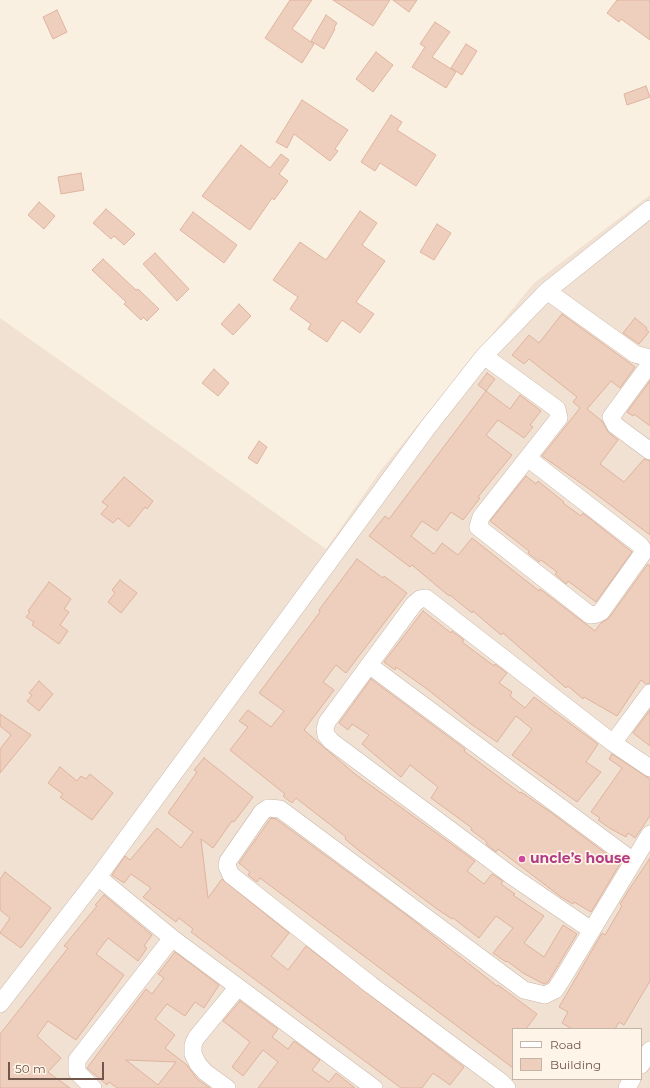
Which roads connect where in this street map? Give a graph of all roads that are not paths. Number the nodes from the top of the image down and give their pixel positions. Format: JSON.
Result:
{"nodes":[{"id":1,"x":649,"y":212,"type":"edge"},
{"id":2,"x":547,"y":291,"type":"junction"},
{"id":3,"x":484,"y":356,"type":"junction"},
{"id":4,"x":650,"y":358,"type":"edge"},
{"id":5,"x":650,"y":364,"type":"edge"},
{"id":6,"x":650,"y":451,"type":"edge"},
{"id":7,"x":529,"y":459,"type":"junction"},
{"id":8,"x":646,"y":554,"type":"edge"},
{"id":9,"x":369,"y":665,"type":"junction"},
{"id":10,"x":650,"y":693,"type":"edge"},
{"id":11,"x":613,"y":743,"type":"junction"},
{"id":12,"x":650,"y":768,"type":"edge"},
{"id":13,"x":650,"y":834,"type":"edge"},
{"id":14,"x":633,"y":861,"type":"junction"},
{"id":15,"x":98,"y":877,"type":"junction"},
{"id":16,"x":591,"y":930,"type":"junction"},
{"id":17,"x":172,"y":938,"type":"junction"},
{"id":18,"x":238,"y":987,"type":"junction"},
{"id":19,"x":0,"y":1004,"type":"edge"},
{"id":20,"x":650,"y":1050,"type":"edge"},
{"id":21,"x":642,"y":1062,"type":"edge"},
{"id":22,"x":93,"y":1088,"type":"edge"},
{"id":23,"x":227,"y":1088,"type":"edge"},
{"id":24,"x":374,"y":1088,"type":"edge"},
{"id":25,"x":507,"y":1088,"type":"edge"}],
"edges":[{"from":1,"to":2,"type":"street"},
{"from":2,"to":3,"type":"street"},
{"from":2,"to":4,"type":"street"},
{"from":3,"to":7,"type":"street"},
{"from":3,"to":15,"type":"street"},
{"from":5,"to":6,"type":"street"},
{"from":7,"to":8,"type":"street"},
{"from":7,"to":8,"type":"street"},
{"from":9,"to":11,"type":"street"},
{"from":9,"to":14,"type":"street"},
{"from":9,"to":16,"type":"street"},
{"from":10,"to":11,"type":"street"},
{"from":11,"to":12,"type":"street"},
{"from":13,"to":14,"type":"street"},
{"from":14,"to":16,"type":"street"},
{"from":15,"to":17,"type":"street"},
{"from":15,"to":19,"type":"street"},
{"from":16,"to":25,"type":"street"},
{"from":17,"to":18,"type":"street"},
{"from":17,"to":22,"type":"street"},
{"from":18,"to":23,"type":"street"},
{"from":18,"to":24,"type":"street"},
{"from":20,"to":21,"type":"street"}]}
